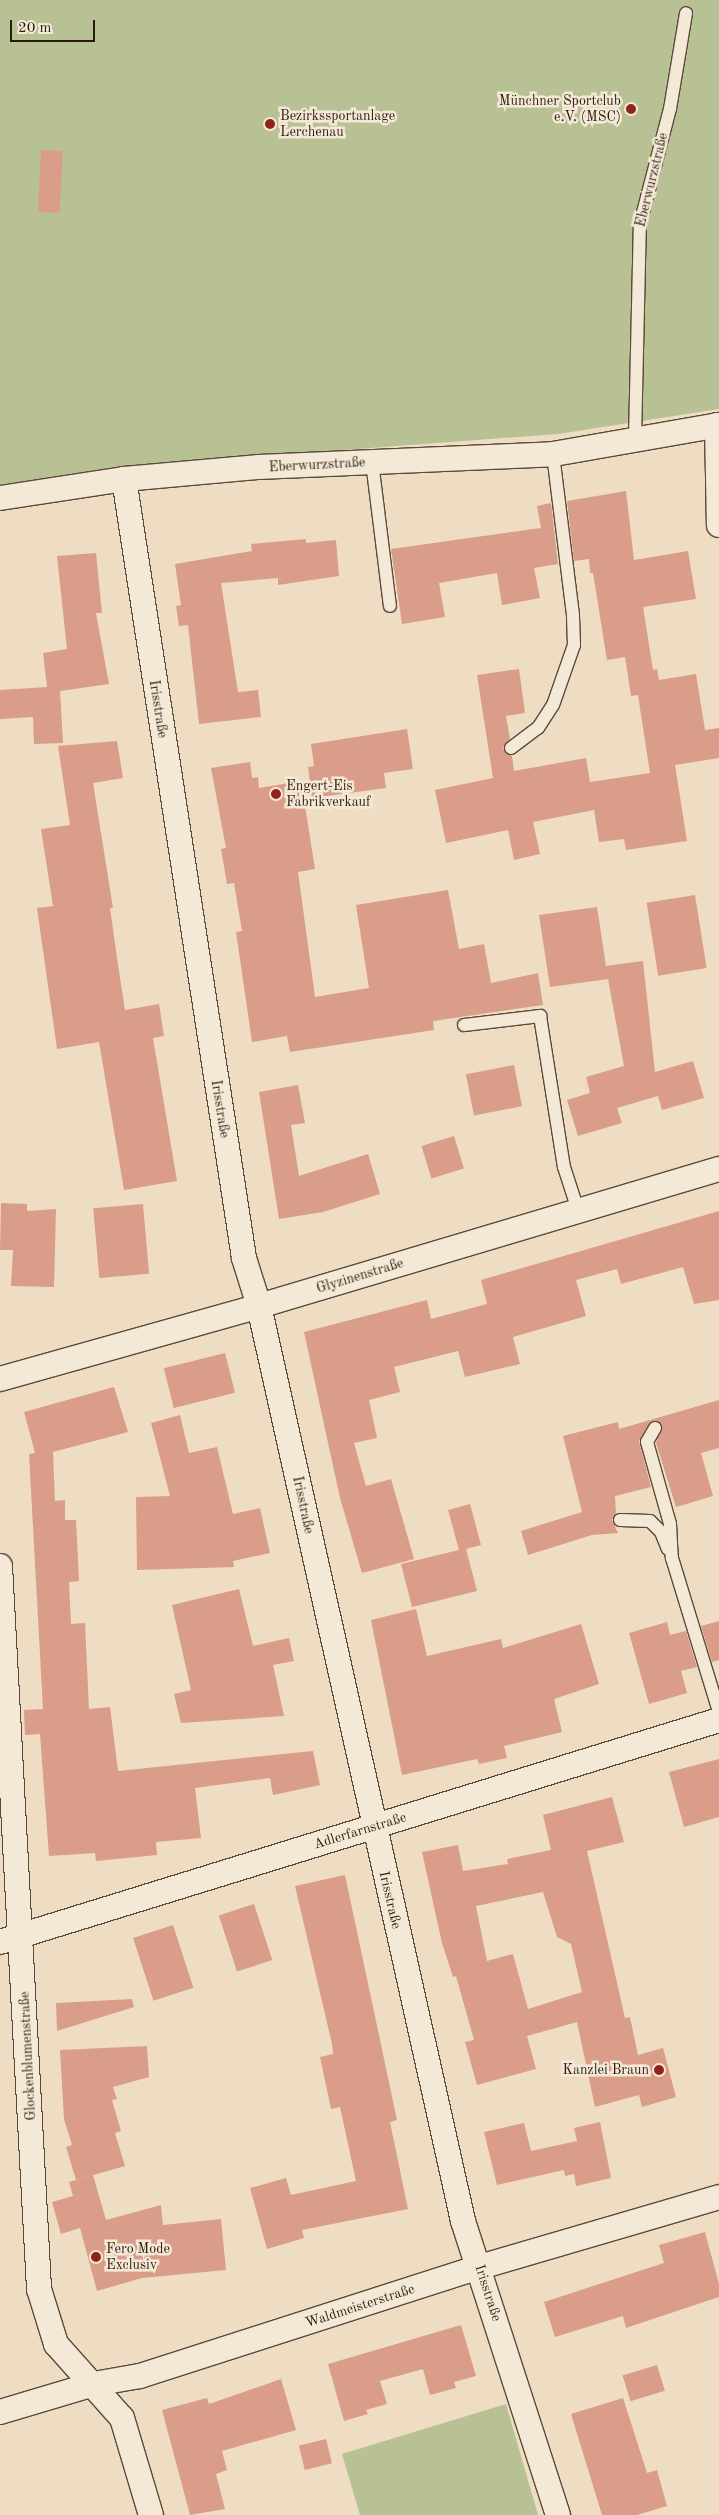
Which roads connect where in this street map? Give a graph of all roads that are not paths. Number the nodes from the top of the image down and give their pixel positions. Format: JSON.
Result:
{"nodes":[{"id":1,"x":686,"y":13,"type":"dead end"},
{"id":2,"x":718,"y":425,"type":"edge"},
{"id":3,"x":635,"y":440,"type":"junction"},
{"id":4,"x":553,"y":454,"type":"junction"},
{"id":5,"x":372,"y":462,"type":"junction"},
{"id":6,"x":124,"y":478,"type":"junction"},
{"id":7,"x":0,"y":498,"type":"edge"},
{"id":8,"x":719,"y":525,"type":"edge"},
{"id":9,"x":390,"y":606,"type":"dead end"},
{"id":10,"x":511,"y":748,"type":"dead end"},
{"id":11,"x":464,"y":1025,"type":"dead end"},
{"id":12,"x":719,"y":1168,"type":"edge"},
{"id":13,"x":578,"y":1210,"type":"junction"},
{"id":14,"x":259,"y":1306,"type":"junction"},
{"id":15,"x":0,"y":1379,"type":"edge"},
{"id":16,"x":655,"y":1428,"type":"dead end"},
{"id":17,"x":620,"y":1520,"type":"dead end"},
{"id":18,"x":672,"y":1558,"type":"junction"},
{"id":19,"x":0,"y":1566,"type":"edge"},
{"id":20,"x":719,"y":1712,"type":"edge"},
{"id":21,"x":719,"y":1720,"type":"edge"},
{"id":22,"x":374,"y":1827,"type":"junction"},
{"id":23,"x":11,"y":1938,"type":"edge"},
{"id":24,"x":719,"y":2197,"type":"edge"},
{"id":25,"x":480,"y":2267,"type":"junction"},
{"id":26,"x":94,"y":2384,"type":"junction"},
{"id":27,"x":0,"y":2412,"type":"edge"},
{"id":28,"x":151,"y":2515,"type":"edge"},
{"id":29,"x":558,"y":2515,"type":"edge"}],
"edges":[{"from":1,"to":3,"type":"lane","name":"Eberwurzstraße"},
{"from":2,"to":3,"type":"street","name":"Eberwurzstraße"},
{"from":2,"to":8,"type":"street"},
{"from":3,"to":4,"type":"street","name":"Eberwurzstraße"},
{"from":4,"to":5,"type":"street","name":"Eberwurzstraße"},
{"from":4,"to":10,"type":"lane"},
{"from":5,"to":6,"type":"street","name":"Eberwurzstraße"},
{"from":5,"to":9,"type":"lane"},
{"from":6,"to":7,"type":"street","name":"Eberwurzstraße"},
{"from":6,"to":14,"type":"street","name":"Irisstraße"},
{"from":11,"to":13,"type":"lane"},
{"from":12,"to":13,"type":"street","name":"Glyzinenstraße"},
{"from":13,"to":14,"type":"street","name":"Glyzinenstraße"},
{"from":14,"to":15,"type":"street","name":"Glyzinenstraße"},
{"from":14,"to":22,"type":"street","name":"Irisstraße"},
{"from":16,"to":18,"type":"lane"},
{"from":17,"to":18,"type":"lane"},
{"from":18,"to":20,"type":"lane"},
{"from":19,"to":23,"type":"street","name":"Glockenblumenstraße"},
{"from":21,"to":22,"type":"street","name":"Adlerfarnstraße"},
{"from":22,"to":23,"type":"street","name":"Adlerfarnstraße"},
{"from":22,"to":25,"type":"street","name":"Irisstraße"},
{"from":23,"to":26,"type":"street","name":"Glockenblumenstraße"},
{"from":24,"to":25,"type":"street","name":"Waldmeisterstraße"},
{"from":25,"to":26,"type":"street","name":"Waldmeisterstraße"},
{"from":25,"to":29,"type":"street","name":"Irisstraße"},
{"from":26,"to":27,"type":"street","name":"Waldmeisterstraße"},
{"from":26,"to":28,"type":"street","name":"Glockenblumenstraße"}]}
